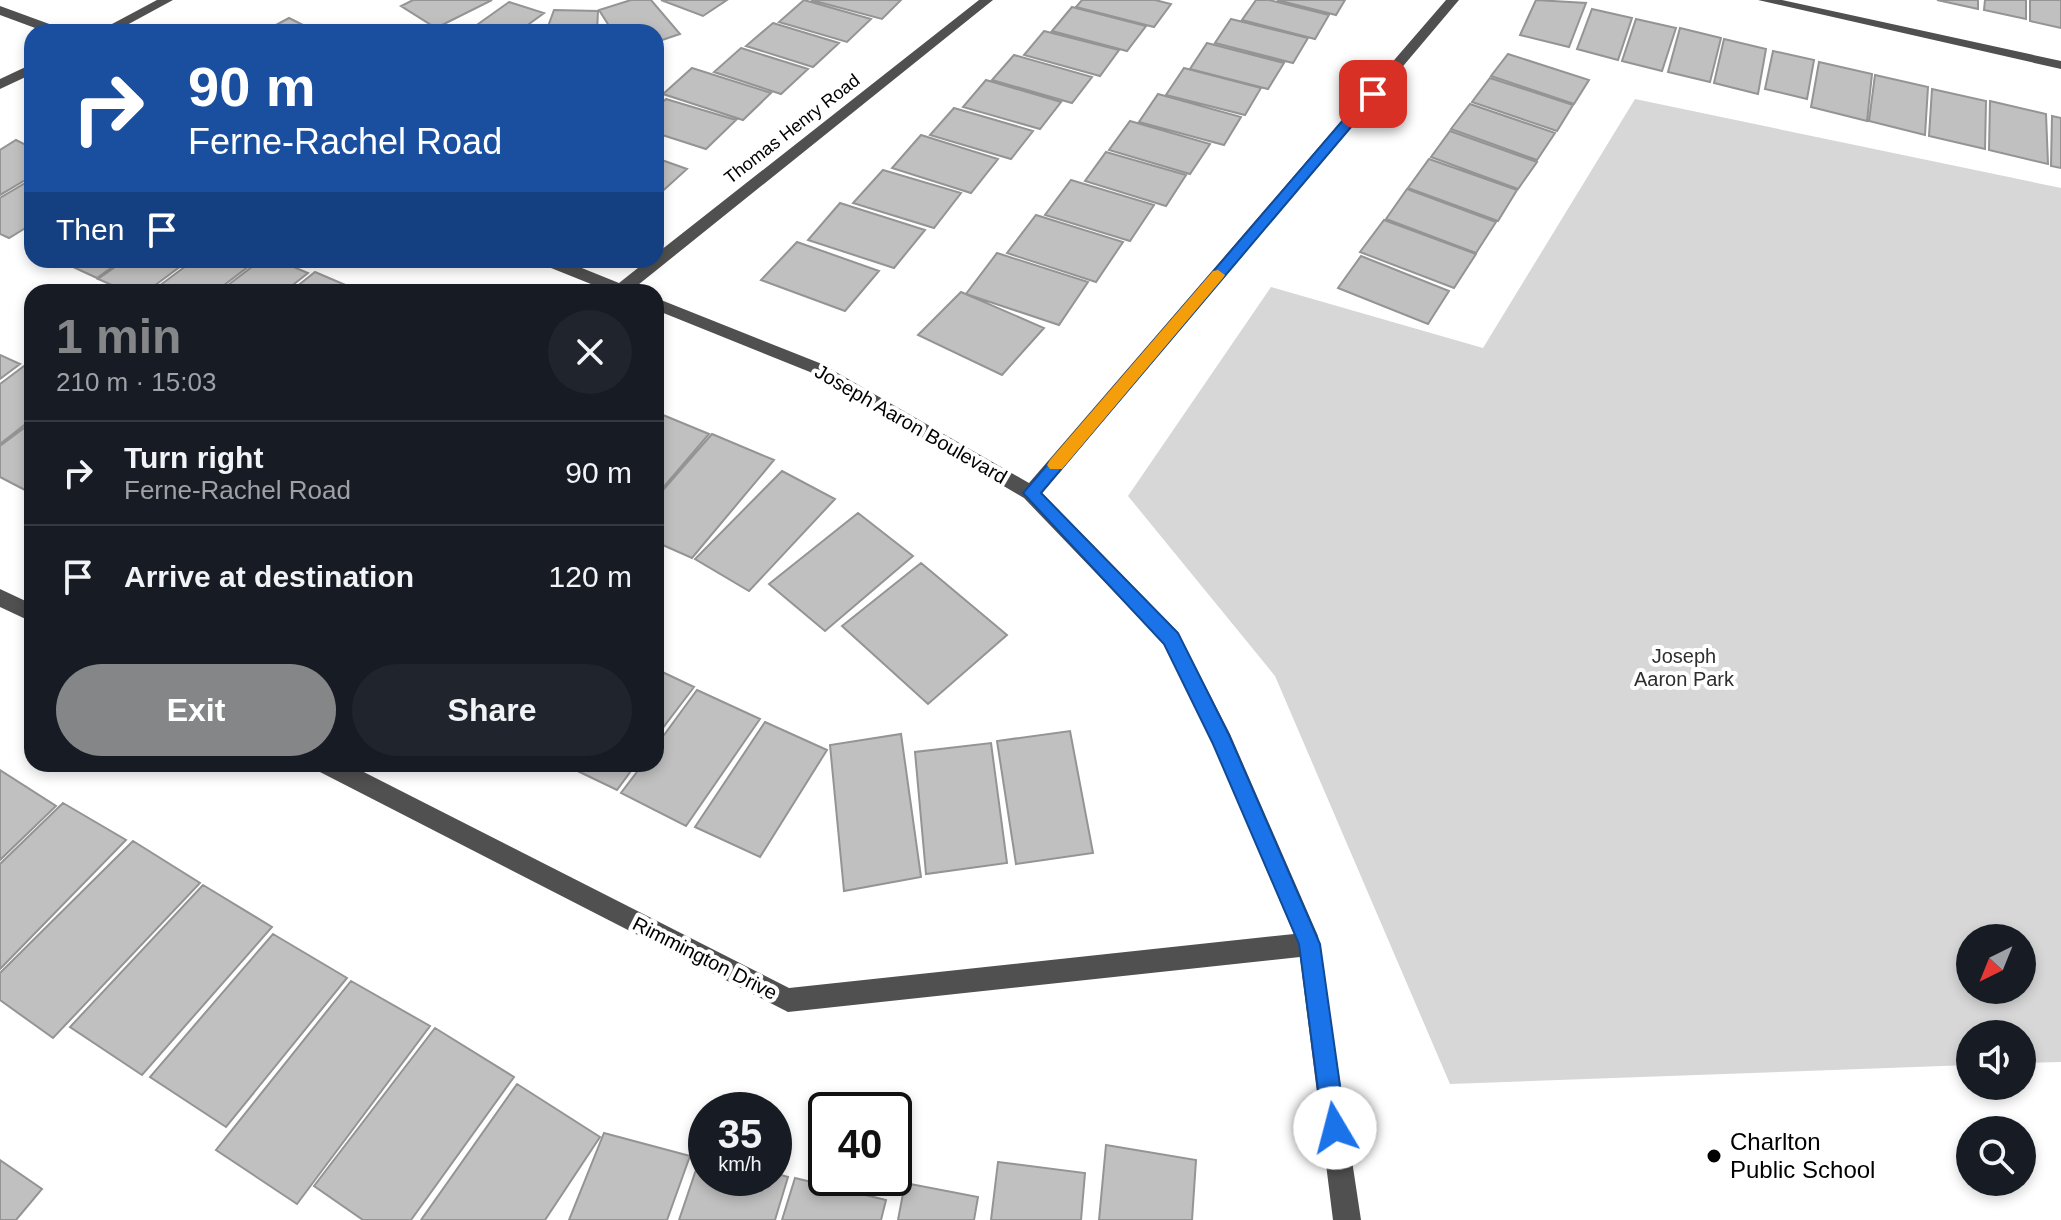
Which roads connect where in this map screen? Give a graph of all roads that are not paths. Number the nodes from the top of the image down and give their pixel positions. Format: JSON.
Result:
{"nodes":[{"id":1,"x":167,"y":0,"type":"edge"},
{"id":2,"x":987,"y":0,"type":"edge"},
{"id":3,"x":1453,"y":0,"type":"edge"},
{"id":4,"x":1764,"y":0,"type":"edge"},
{"id":5,"x":0,"y":10,"type":"edge"},
{"id":6,"x":37,"y":24,"type":"edge"},
{"id":7,"x":120,"y":24,"type":"edge"},
{"id":8,"x":2061,"y":65,"type":"edge"},
{"id":9,"x":24,"y":72,"type":"edge"},
{"id":10,"x":0,"y":85,"type":"edge"},
{"id":11,"x":664,"y":259,"type":"edge"},
{"id":12,"x":567,"y":268,"type":"edge"},
{"id":13,"x":653,"y":268,"type":"edge"},
{"id":14,"x":607,"y":284,"type":"edge"},
{"id":15,"x":633,"y":284,"type":"edge"},
{"id":16,"x":664,"y":307,"type":"edge"},
{"id":17,"x":1031,"y":493,"type":"junction"},
{"id":18,"x":0,"y":597,"type":"edge"},
{"id":19,"x":24,"y":610,"type":"edge"},
{"id":20,"x":342,"y":772,"type":"edge"},
{"id":21,"x":1310,"y":944,"type":"junction"},
{"id":22,"x":1347,"y":1220,"type":"edge"}],
"edges":[{"from":1,"to":7,"type":"street"},
{"from":2,"to":11,"type":"street","name":"Thomas Henry Road"},
{"from":3,"to":17,"type":"street"},
{"from":4,"to":8,"type":"street"},
{"from":5,"to":6,"type":"street"},
{"from":9,"to":10,"type":"street"},
{"from":12,"to":14,"type":"street"},
{"from":13,"to":15,"type":"street","name":"Thomas Henry Road"},
{"from":16,"to":17,"type":"street","name":"Joseph Aaron Boulevard"},
{"from":17,"to":21,"type":"street","name":"Joseph Aaron Boulevard"},
{"from":18,"to":19,"type":"street"},
{"from":20,"to":21,"type":"street","name":"Rimmington Drive"},
{"from":21,"to":22,"type":"street","name":"Joseph Aaron Boulevard"}]}
